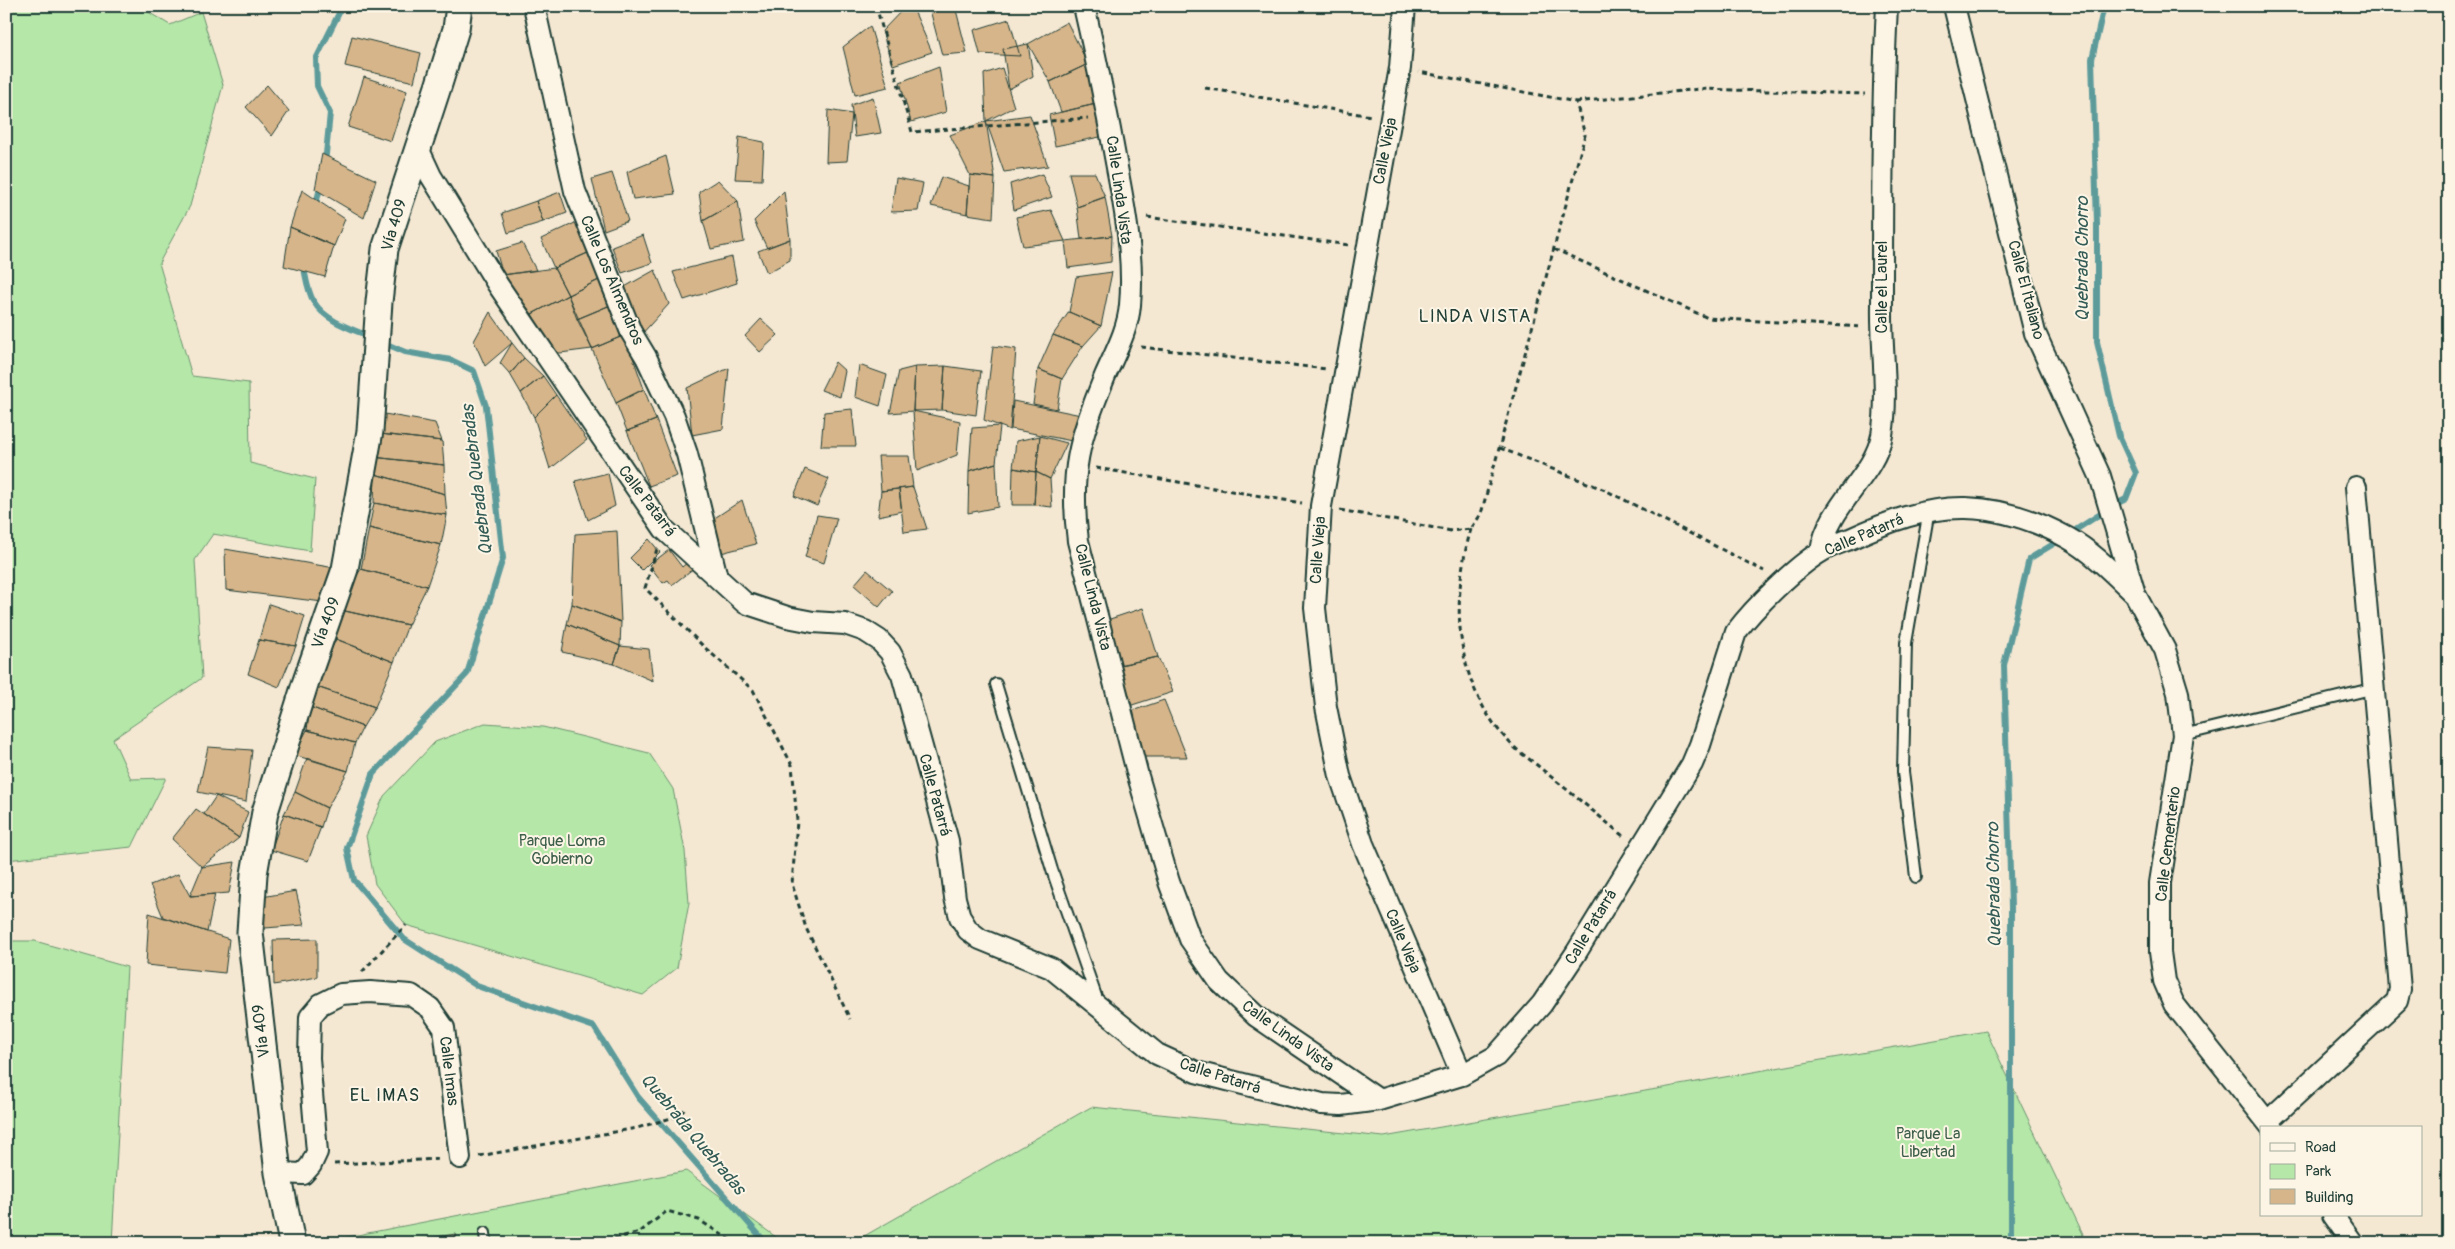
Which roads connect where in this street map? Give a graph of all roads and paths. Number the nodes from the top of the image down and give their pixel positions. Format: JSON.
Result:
{"nodes":[{"id":1,"x":459,"y":6,"type":"edge"},
{"id":2,"x":534,"y":6,"type":"edge"},
{"id":3,"x":876,"y":6,"type":"edge"},
{"id":4,"x":1084,"y":6,"type":"edge"},
{"id":5,"x":1405,"y":6,"type":"edge"},
{"id":6,"x":1887,"y":6,"type":"edge"},
{"id":7,"x":1954,"y":6,"type":"edge"},
{"id":8,"x":1400,"y":68,"type":"junction"},
{"id":9,"x":1205,"y":88,"type":"dead end"},
{"id":10,"x":1883,"y":94,"type":"junction"},
{"id":11,"x":1576,"y":102,"type":"junction"},
{"id":12,"x":1109,"y":117,"type":"junction"},
{"id":13,"x":1391,"y":119,"type":"junction"},
{"id":14,"x":418,"y":148,"type":"junction"},
{"id":15,"x":1126,"y":214,"type":"junction"},
{"id":16,"x":1366,"y":248,"type":"junction"},
{"id":17,"x":1554,"y":249,"type":"junction"},
{"id":18,"x":1882,"y":328,"type":"junction"},
{"id":19,"x":1120,"y":344,"type":"junction"},
{"id":20,"x":1344,"y":372,"type":"junction"},
{"id":21,"x":1500,"y":448,"type":"junction"},
{"id":22,"x":1076,"y":465,"type":"junction"},
{"id":23,"x":2356,"y":487,"type":"dead end"},
{"id":24,"x":1321,"y":506,"type":"junction"},
{"id":25,"x":1930,"y":510,"type":"junction"},
{"id":26,"x":664,"y":528,"type":"junction"},
{"id":27,"x":1471,"y":529,"type":"junction"},
{"id":28,"x":1821,"y":551,"type":"junction"},
{"id":29,"x":716,"y":577,"type":"junction"},
{"id":30,"x":1785,"y":581,"type":"junction"},
{"id":31,"x":2135,"y":594,"type":"junction"},
{"id":32,"x":996,"y":684,"type":"dead end"},
{"id":33,"x":2375,"y":688,"type":"junction"},
{"id":34,"x":2183,"y":736,"type":"junction"},
{"id":35,"x":1639,"y":849,"type":"junction"},
{"id":36,"x":1916,"y":877,"type":"dead end"},
{"id":37,"x":406,"y":925,"type":"dead end"},
{"id":38,"x":372,"y":962,"type":"dead end"},
{"id":39,"x":1100,"y":1008,"type":"junction"},
{"id":40,"x":850,"y":1019,"type":"dead end"},
{"id":41,"x":1462,"y":1075,"type":"junction"},
{"id":42,"x":1379,"y":1100,"type":"junction"},
{"id":43,"x":687,"y":1107,"type":"dead end"},
{"id":44,"x":2270,"y":1125,"type":"edge"},
{"id":45,"x":460,"y":1158,"type":"junction"},
{"id":46,"x":311,"y":1166,"type":"junction"},
{"id":47,"x":278,"y":1173,"type":"junction"},
{"id":48,"x":2335,"y":1216,"type":"edge"},
{"id":49,"x":292,"y":1243,"type":"edge"},
{"id":50,"x":531,"y":1243,"type":"edge"},
{"id":51,"x":564,"y":1243,"type":"edge"},
{"id":52,"x":597,"y":1243,"type":"edge"},
{"id":53,"x":735,"y":1243,"type":"edge"},
{"id":54,"x":2353,"y":1243,"type":"edge"}],
"edges":[{"from":1,"to":14,"type":"street","name":"Vía 409"},
{"from":2,"to":29,"type":"street","name":"Calle Los Almendros"},
{"from":3,"to":12,"type":"path"},
{"from":4,"to":12,"type":"street","name":"Calle Linda Vista"},
{"from":5,"to":8,"type":"street","name":"Calle Vieja"},
{"from":6,"to":10,"type":"street","name":"Calle el Laurel"},
{"from":7,"to":31,"type":"street","name":"Calle El Italiano"},
{"from":8,"to":11,"type":"path"},
{"from":8,"to":13,"type":"street","name":"Calle Vieja"},
{"from":9,"to":13,"type":"path"},
{"from":10,"to":11,"type":"path"},
{"from":10,"to":18,"type":"street","name":"Calle el Laurel"},
{"from":11,"to":17,"type":"path"},
{"from":12,"to":15,"type":"street","name":"Calle Linda Vista"},
{"from":13,"to":16,"type":"street","name":"Calle Vieja"},
{"from":14,"to":26,"type":"street","name":"Calle Patarrá"},
{"from":14,"to":47,"type":"street","name":"Vía 409"},
{"from":15,"to":16,"type":"path"},
{"from":15,"to":19,"type":"street","name":"Calle Linda Vista"},
{"from":16,"to":20,"type":"street","name":"Calle Vieja"},
{"from":17,"to":18,"type":"path"},
{"from":17,"to":21,"type":"path"},
{"from":18,"to":28,"type":"street","name":"Calle el Laurel"},
{"from":19,"to":20,"type":"path"},
{"from":19,"to":22,"type":"street","name":"Calle Linda Vista"},
{"from":20,"to":24,"type":"street","name":"Calle Vieja"},
{"from":21,"to":27,"type":"path"},
{"from":21,"to":30,"type":"path"},
{"from":22,"to":24,"type":"path"},
{"from":22,"to":42,"type":"street","name":"Calle Linda Vista"},
{"from":23,"to":33,"type":"street"},
{"from":24,"to":27,"type":"path"},
{"from":24,"to":41,"type":"street","name":"Calle Vieja"},
{"from":25,"to":28,"type":"street","name":"Calle Patarrá"},
{"from":25,"to":31,"type":"street","name":"Calle Patarrá"},
{"from":25,"to":36,"type":"lane"},
{"from":26,"to":29,"type":"street","name":"Calle Patarrá"},
{"from":26,"to":40,"type":"path"},
{"from":27,"to":35,"type":"path"},
{"from":28,"to":30,"type":"street","name":"Calle Patarrá"},
{"from":29,"to":39,"type":"street","name":"Calle Patarrá"},
{"from":30,"to":35,"type":"street","name":"Calle Patarrá"},
{"from":31,"to":34,"type":"street","name":"Calle Cementerio"},
{"from":32,"to":39,"type":"lane"},
{"from":33,"to":34,"type":"lane"},
{"from":33,"to":44,"type":"street"},
{"from":34,"to":44,"type":"street","name":"Calle Cementerio"},
{"from":35,"to":41,"type":"street","name":"Calle Patarrá"},
{"from":37,"to":38,"type":"path"},
{"from":39,"to":42,"type":"street","name":"Calle Patarrá"},
{"from":41,"to":42,"type":"street","name":"Calle Patarrá"},
{"from":43,"to":45,"type":"path"},
{"from":45,"to":46,"type":"path"},
{"from":45,"to":46,"type":"street","name":"Calle Imas"},
{"from":46,"to":47,"type":"street"},
{"from":47,"to":49,"type":"street","name":"Vía 409"},
{"from":48,"to":54,"type":"street"},
{"from":50,"to":51,"type":"path"},
{"from":52,"to":53,"type":"path"}]}
